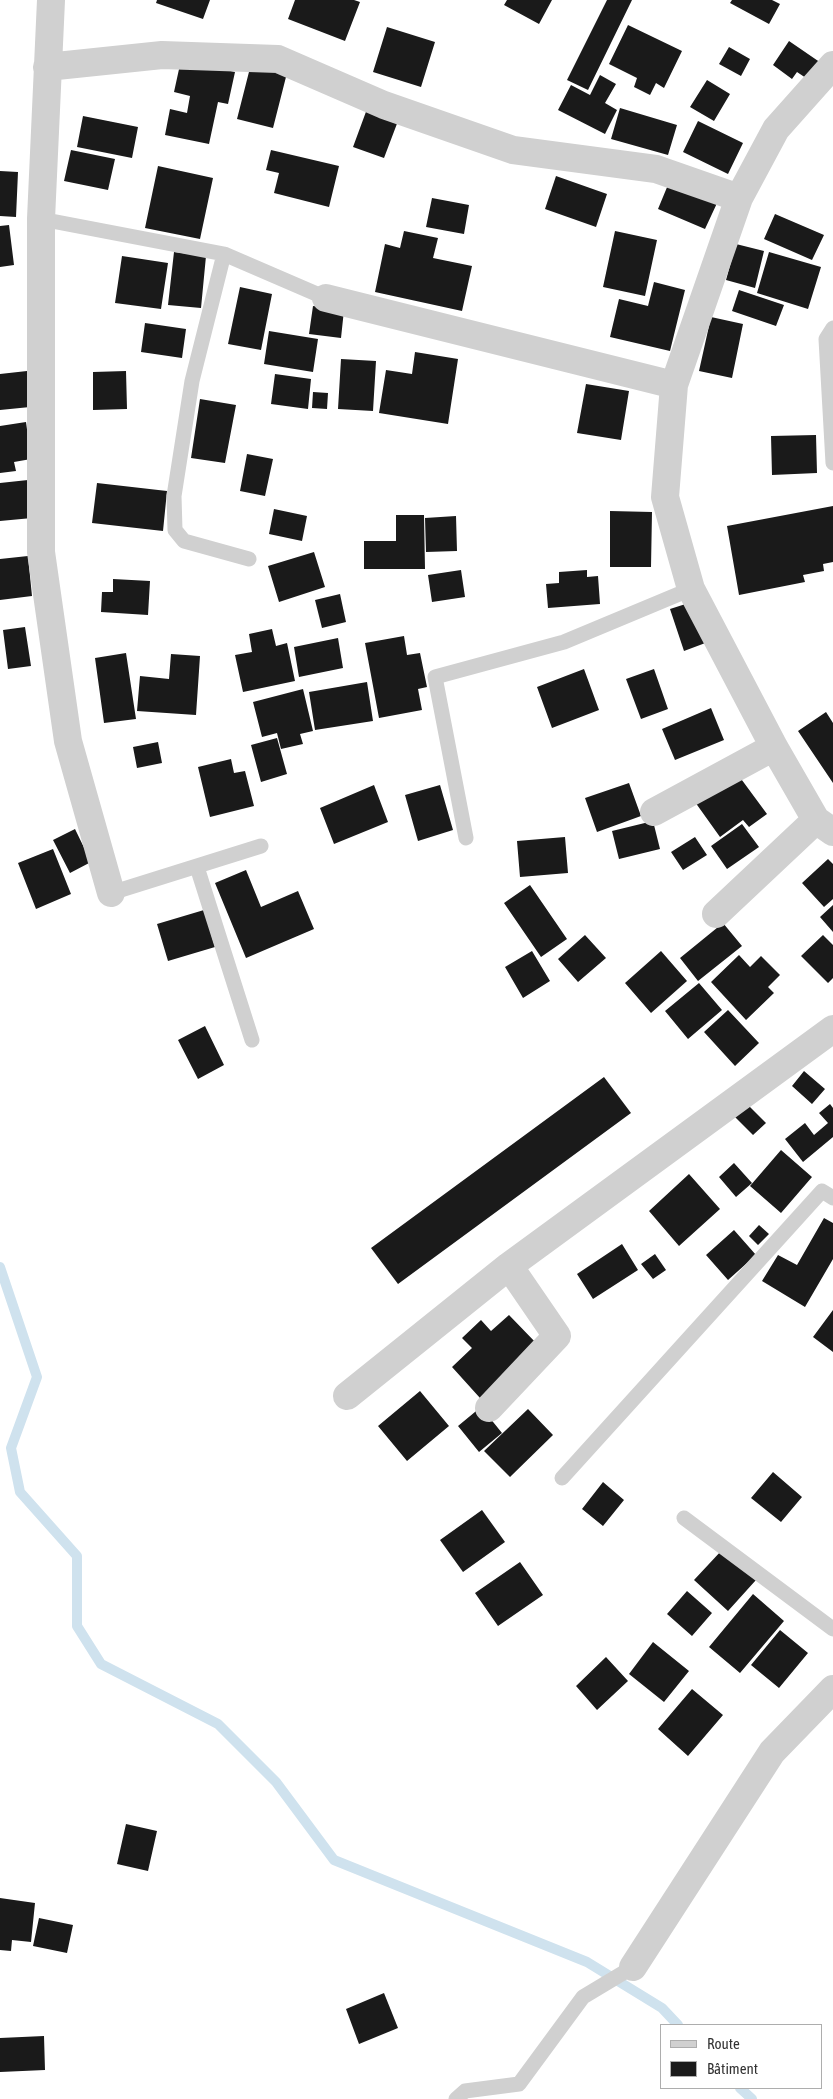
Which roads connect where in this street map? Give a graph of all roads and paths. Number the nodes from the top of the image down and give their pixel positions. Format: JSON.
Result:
{"nodes":[{"id":1,"x":51,"y":0,"type":"edge"},
{"id":2,"x":833,"y":65,"type":"edge"},
{"id":3,"x":47,"y":67,"type":"junction"},
{"id":4,"x":739,"y":198,"type":"junction"},
{"id":5,"x":41,"y":219,"type":"junction"},
{"id":6,"x":224,"y":254,"type":"junction"},
{"id":7,"x":326,"y":298,"type":"joint"},
{"id":8,"x":833,"y":328,"type":"edge"},
{"id":9,"x":674,"y":386,"type":"junction"},
{"id":10,"x":833,"y":464,"type":"edge"},
{"id":11,"x":250,"y":559,"type":"dead end"},
{"id":12,"x":691,"y":589,"type":"junction"},
{"id":13,"x":774,"y":747,"type":"junction"},
{"id":14,"x":654,"y":812,"type":"dead end"},
{"id":15,"x":824,"y":826,"type":"edge"},
{"id":16,"x":466,"y":838,"type":"dead end"},
{"id":17,"x":261,"y":846,"type":"dead end"},
{"id":18,"x":196,"y":867,"type":"junction"},
{"id":19,"x":111,"y":893,"type":"joint"},
{"id":20,"x":716,"y":914,"type":"dead end"},
{"id":21,"x":833,"y":1029,"type":"edge"},
{"id":22,"x":252,"y":1040,"type":"dead end"},
{"id":23,"x":833,"y":1198,"type":"edge"},
{"id":24,"x":510,"y":1266,"type":"junction"},
{"id":25,"x":346,"y":1396,"type":"dead end"},
{"id":26,"x":490,"y":1408,"type":"dead end"},
{"id":27,"x":562,"y":1478,"type":"dead end"},
{"id":28,"x":684,"y":1518,"type":"dead end"},
{"id":29,"x":833,"y":1629,"type":"edge"},
{"id":30,"x":833,"y":1689,"type":"edge"},
{"id":31,"x":633,"y":1967,"type":"joint"},
{"id":32,"x":456,"y":2099,"type":"edge"}],
"edges":[{"from":1,"to":3,"type":"street"},
{"from":2,"to":4,"type":"street"},
{"from":3,"to":4,"type":"street"},
{"from":3,"to":5,"type":"street"},
{"from":4,"to":9,"type":"street"},
{"from":5,"to":6,"type":"lane"},
{"from":5,"to":19,"type":"street"},
{"from":6,"to":7,"type":"lane"},
{"from":6,"to":11,"type":"lane"},
{"from":7,"to":9,"type":"street"},
{"from":8,"to":10,"type":"lane"},
{"from":9,"to":12,"type":"street"},
{"from":12,"to":13,"type":"street"},
{"from":12,"to":16,"type":"lane"},
{"from":13,"to":14,"type":"street"},
{"from":13,"to":15,"type":"street"},
{"from":15,"to":20,"type":"street"},
{"from":17,"to":18,"type":"lane"},
{"from":18,"to":19,"type":"lane"},
{"from":18,"to":22,"type":"lane"},
{"from":21,"to":24,"type":"street"},
{"from":23,"to":27,"type":"lane"},
{"from":24,"to":25,"type":"street"},
{"from":24,"to":26,"type":"street"},
{"from":28,"to":29,"type":"lane"},
{"from":30,"to":31,"type":"street"},
{"from":31,"to":32,"type":"lane"}]}
